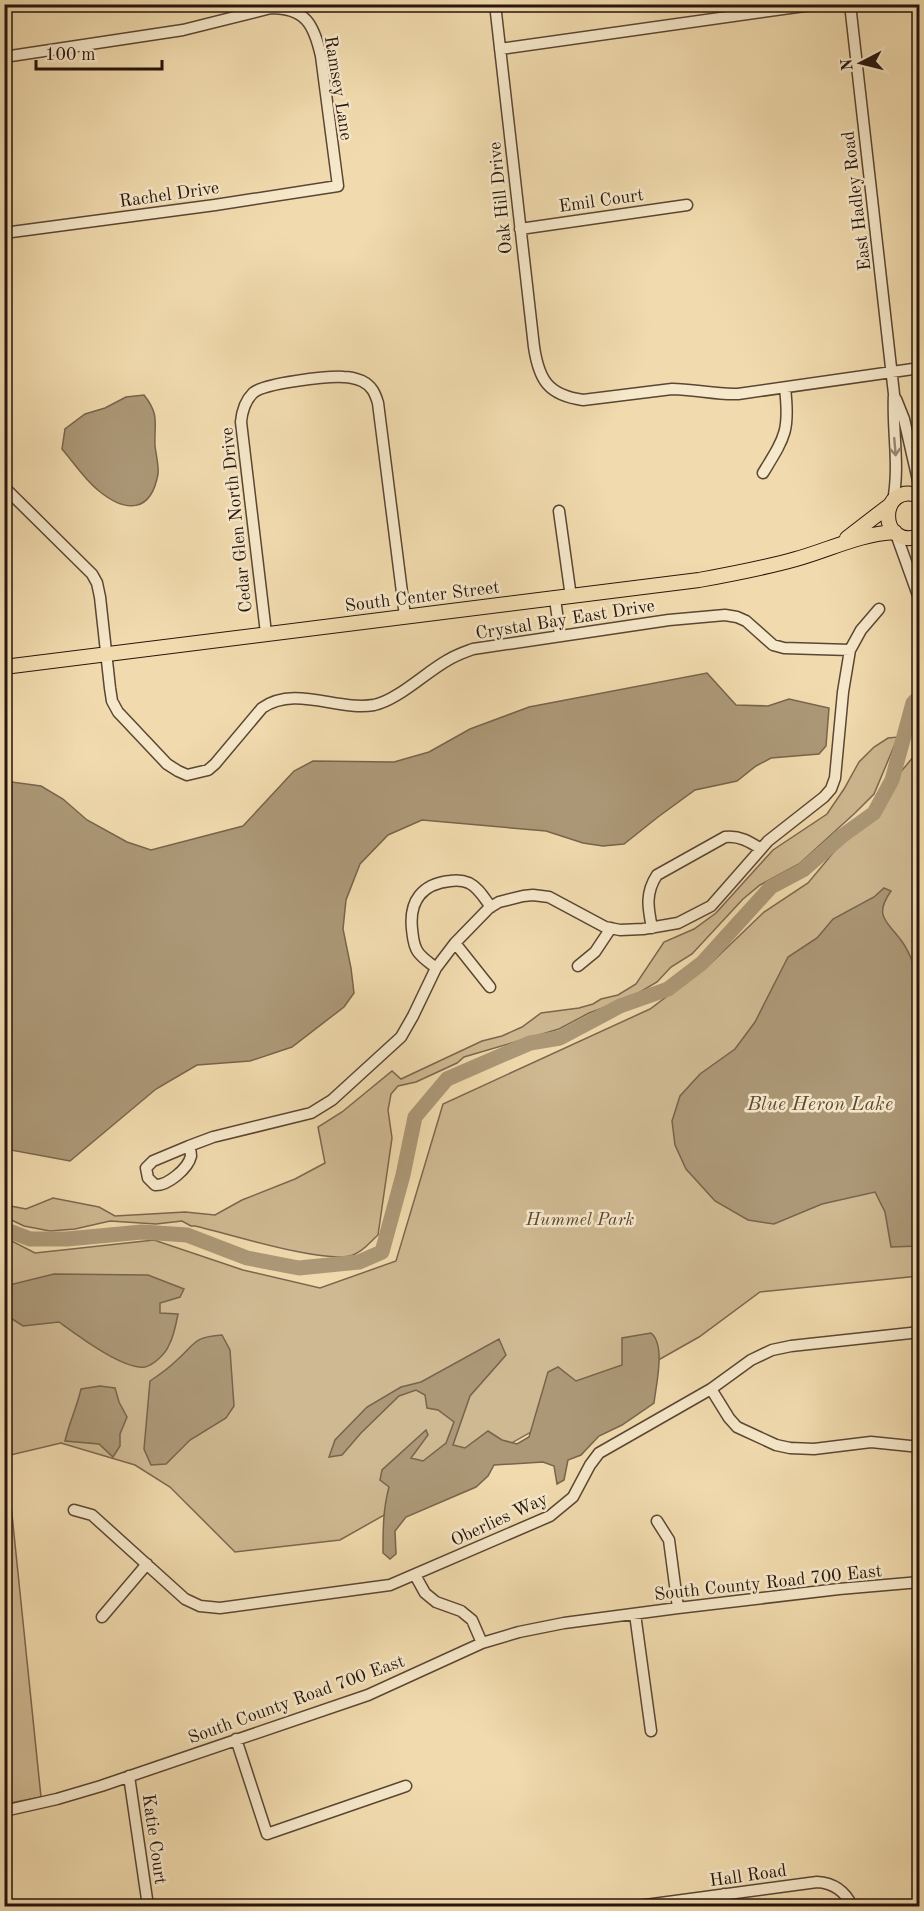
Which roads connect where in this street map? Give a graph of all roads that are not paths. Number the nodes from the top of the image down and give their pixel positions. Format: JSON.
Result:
{"nodes":[{"id":1,"x":495,"y":4,"type":"edge"},
{"id":2,"x":819,"y":4,"type":"edge"},
{"id":3,"x":850,"y":4,"type":"edge"},
{"id":4,"x":500,"y":49,"type":"junction"},
{"id":5,"x":4,"y":57,"type":"edge"},
{"id":6,"x":338,"y":186,"type":"joint"},
{"id":7,"x":687,"y":205,"type":"dead end"},
{"id":8,"x":520,"y":229,"type":"junction"},
{"id":9,"x":4,"y":233,"type":"edge"},
{"id":10,"x":920,"y":368,"type":"edge"},
{"id":11,"x":892,"y":373,"type":"junction"},
{"id":12,"x":785,"y":388,"type":"junction"},
{"id":13,"x":894,"y":394,"type":"junction"},
{"id":14,"x":763,"y":473,"type":"dead end"},
{"id":15,"x":4,"y":486,"type":"edge"},
{"id":16,"x":920,"y":489,"type":"edge"},
{"id":17,"x":920,"y":496,"type":"edge"},
{"id":18,"x":892,"y":503,"type":"junction"},
{"id":19,"x":559,"y":511,"type":"dead end"},
{"id":20,"x":895,"y":533,"type":"junction"},
{"id":21,"x":920,"y":536,"type":"edge"},
{"id":22,"x":840,"y":543,"type":"junction"},
{"id":23,"x":920,"y":578,"type":"edge"},
{"id":24,"x":571,"y":597,"type":"junction"},
{"id":25,"x":919,"y":598,"type":"edge"},
{"id":26,"x":555,"y":599,"type":"junction"},
{"id":27,"x":920,"y":605,"type":"edge"},
{"id":28,"x":879,"y":609,"type":"dead end"},
{"id":29,"x":405,"y":616,"type":"junction"},
{"id":30,"x":266,"y":633,"type":"junction"},
{"id":31,"x":560,"y":635,"type":"junction"},
{"id":32,"x":850,"y":650,"type":"junction"},
{"id":33,"x":106,"y":654,"type":"junction"},
{"id":34,"x":4,"y":667,"type":"edge"},
{"id":35,"x":761,"y":849,"type":"junction"},
{"id":36,"x":491,"y":907,"type":"junction"},
{"id":37,"x":611,"y":928,"type":"junction"},
{"id":38,"x":652,"y":928,"type":"junction"},
{"id":39,"x":455,"y":943,"type":"junction"},
{"id":40,"x":578,"y":966,"type":"dead end"},
{"id":41,"x":436,"y":968,"type":"junction"},
{"id":42,"x":490,"y":987,"type":"dead end"},
{"id":43,"x":189,"y":1146,"type":"dead end"},
{"id":44,"x":920,"y":1332,"type":"edge"},
{"id":45,"x":711,"y":1389,"type":"junction"},
{"id":46,"x":920,"y":1447,"type":"edge"},
{"id":47,"x":74,"y":1510,"type":"dead end"},
{"id":48,"x":657,"y":1521,"type":"dead end"},
{"id":49,"x":147,"y":1564,"type":"junction"},
{"id":50,"x":415,"y":1575,"type":"junction"},
{"id":51,"x":920,"y":1582,"type":"edge"},
{"id":52,"x":678,"y":1608,"type":"junction"},
{"id":53,"x":635,"y":1614,"type":"junction"},
{"id":54,"x":102,"y":1617,"type":"dead end"},
{"id":55,"x":482,"y":1643,"type":"junction"},
{"id":56,"x":651,"y":1731,"type":"dead end"},
{"id":57,"x":236,"y":1739,"type":"junction"},
{"id":58,"x":129,"y":1776,"type":"junction"},
{"id":59,"x":406,"y":1786,"type":"dead end"},
{"id":60,"x":4,"y":1811,"type":"edge"},
{"id":61,"x":724,"y":1894,"type":"junction"},
{"id":62,"x":148,"y":1906,"type":"edge"},
{"id":63,"x":638,"y":1906,"type":"edge"},
{"id":64,"x":726,"y":1906,"type":"edge"},
{"id":65,"x":852,"y":1906,"type":"edge"}],
"edges":[{"from":1,"to":4,"type":"street","name":"Oak Hill Drive"},
{"from":2,"to":4,"type":"street"},
{"from":3,"to":11,"type":"street","name":"East Hadley Road"},
{"from":4,"to":8,"type":"street","name":"Oak Hill Drive"},
{"from":5,"to":6,"type":"street","name":"Ramsey Lane"},
{"from":6,"to":9,"type":"street","name":"Rachel Drive"},
{"from":7,"to":8,"type":"street","name":"Emil Court"},
{"from":8,"to":12,"type":"street","name":"Oak Hill Drive"},
{"from":10,"to":11,"type":"street"},
{"from":11,"to":12,"type":"street"},
{"from":11,"to":13,"type":"street","name":"East Hadley Road"},
{"from":12,"to":14,"type":"street"},
{"from":13,"to":16,"type":"street","name":"East Hadley Road"},
{"from":13,"to":18,"type":"street","name":"East Hadley Road","one_way":true},
{"from":15,"to":33,"type":"street","name":"Crystal Bay East Drive"},
{"from":17,"to":18,"type":"main road"},
{"from":18,"to":20,"type":"main road"},
{"from":18,"to":22,"type":"main road","name":"South Center Street"},
{"from":19,"to":24,"type":"street"},
{"from":20,"to":21,"type":"main road","name":"South Center Street"},
{"from":20,"to":22,"type":"main road","name":"South Center Street"},
{"from":20,"to":25,"type":"street"},
{"from":22,"to":24,"type":"main road","name":"South Center Street"},
{"from":23,"to":25,"type":"street"},
{"from":24,"to":26,"type":"main road","name":"South Center Street"},
{"from":25,"to":27,"type":"street"},
{"from":26,"to":29,"type":"main road","name":"South Center Street"},
{"from":26,"to":31,"type":"street"},
{"from":28,"to":32,"type":"street"},
{"from":29,"to":30,"type":"main road","name":"South Center Street"},
{"from":29,"to":30,"type":"street","name":"Cedar Glen North Drive"},
{"from":30,"to":33,"type":"main road","name":"South Center Street"},
{"from":31,"to":32,"type":"street","name":"Crystal Bay East Drive"},
{"from":31,"to":33,"type":"street","name":"Crystal Bay East Drive"},
{"from":32,"to":35,"type":"street"},
{"from":33,"to":34,"type":"main road","name":"South Center Street"},
{"from":35,"to":38,"type":"street"},
{"from":35,"to":38,"type":"street"},
{"from":36,"to":37,"type":"street"},
{"from":36,"to":39,"type":"street"},
{"from":36,"to":41,"type":"street"},
{"from":37,"to":38,"type":"street"},
{"from":37,"to":40,"type":"street"},
{"from":39,"to":41,"type":"street"},
{"from":39,"to":42,"type":"street"},
{"from":41,"to":43,"type":"street"},
{"from":44,"to":45,"type":"street","name":"Oberlies Way"},
{"from":45,"to":46,"type":"street"},
{"from":45,"to":50,"type":"street","name":"Oberlies Way"},
{"from":47,"to":49,"type":"street","name":"Oberlies Way"},
{"from":48,"to":52,"type":"street"},
{"from":49,"to":50,"type":"street","name":"Oberlies Way"},
{"from":49,"to":54,"type":"street"},
{"from":50,"to":55,"type":"street"},
{"from":51,"to":52,"type":"street","name":"South County Road 700 East"},
{"from":52,"to":53,"type":"street","name":"South County Road 700 East"},
{"from":53,"to":55,"type":"street","name":"South County Road 700 East"},
{"from":53,"to":56,"type":"street"},
{"from":55,"to":57,"type":"street","name":"South County Road 700 East"},
{"from":57,"to":58,"type":"street","name":"South County Road 700 East"},
{"from":57,"to":59,"type":"street"},
{"from":58,"to":60,"type":"street","name":"South County Road 700 East"},
{"from":58,"to":62,"type":"street","name":"Katie Court"},
{"from":61,"to":63,"type":"street","name":"Hall Road"},
{"from":61,"to":64,"type":"street"},
{"from":61,"to":65,"type":"street","name":"Hall Road"}]}
